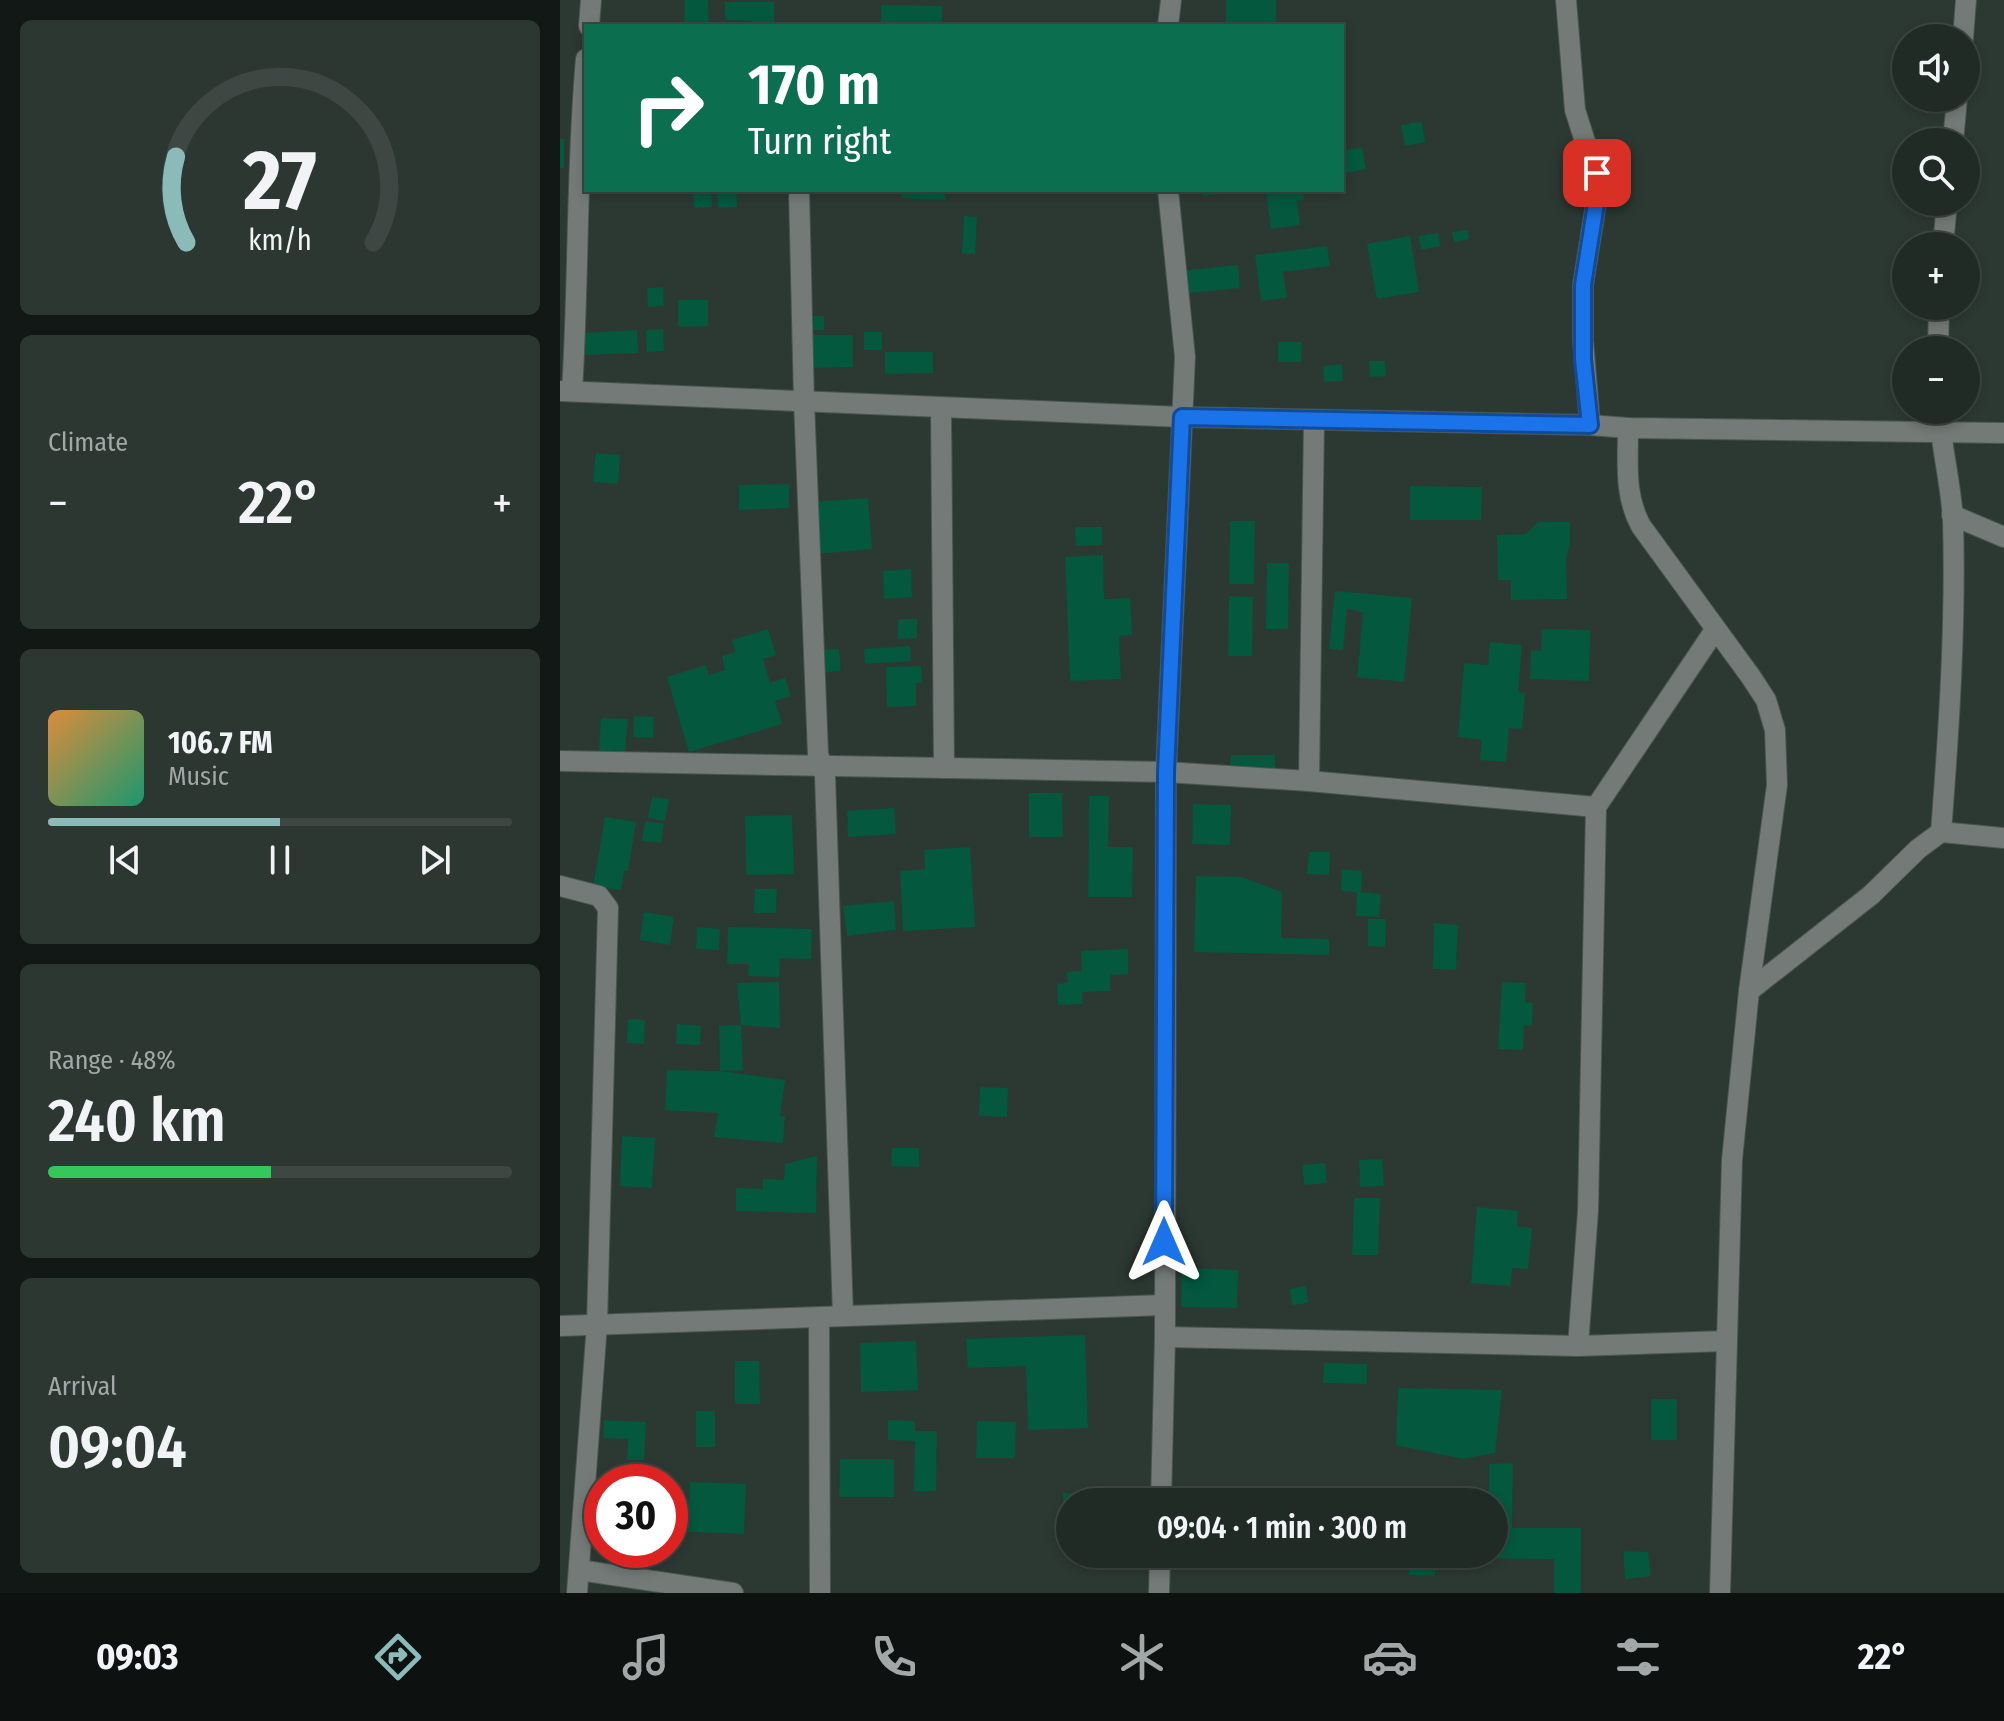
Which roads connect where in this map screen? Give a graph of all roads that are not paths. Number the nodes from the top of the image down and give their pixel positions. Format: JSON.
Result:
{"nodes":[{"id":1,"x":591,"y":0,"type":"edge"},
{"id":2,"x":1171,"y":0,"type":"edge"},
{"id":3,"x":1566,"y":0,"type":"edge"},
{"id":4,"x":1966,"y":0,"type":"edge"},
{"id":5,"x":589,"y":24,"type":"edge"},
{"id":6,"x":1168,"y":24,"type":"edge"},
{"id":7,"x":1964,"y":24,"type":"edge"},
{"id":8,"x":584,"y":83,"type":"edge"},
{"id":9,"x":799,"y":192,"type":"edge"},
{"id":10,"x":1168,"y":192,"type":"edge"},
{"id":11,"x":566,"y":391,"type":"edge"},
{"id":12,"x":804,"y":401,"type":"junction"},
{"id":13,"x":941,"y":407,"type":"junction"},
{"id":14,"x":1182,"y":417,"type":"junction"},
{"id":15,"x":1314,"y":421,"type":"junction"},
{"id":16,"x":1940,"y":424,"type":"edge"},
{"id":17,"x":1590,"y":425,"type":"junction"},
{"id":18,"x":1628,"y":428,"type":"junction"},
{"id":19,"x":1940,"y":432,"type":"junction"},
{"id":20,"x":2004,"y":433,"type":"edge"},
{"id":21,"x":1952,"y":515,"type":"junction"},
{"id":22,"x":2004,"y":537,"type":"edge"},
{"id":23,"x":1715,"y":630,"type":"junction"},
{"id":24,"x":560,"y":761,"type":"edge"},
{"id":25,"x":820,"y":767,"type":"junction"},
{"id":26,"x":944,"y":768,"type":"junction"},
{"id":27,"x":1166,"y":772,"type":"junction"},
{"id":28,"x":1309,"y":781,"type":"junction"},
{"id":29,"x":1596,"y":807,"type":"junction"},
{"id":30,"x":1941,"y":832,"type":"junction"},
{"id":31,"x":2004,"y":838,"type":"edge"},
{"id":32,"x":560,"y":886,"type":"edge"},
{"id":33,"x":1749,"y":991,"type":"junction"},
{"id":34,"x":1164,"y":1305,"type":"junction"},
{"id":35,"x":843,"y":1315,"type":"junction"},
{"id":36,"x":819,"y":1318,"type":"junction"},
{"id":37,"x":597,"y":1324,"type":"junction"},
{"id":38,"x":560,"y":1326,"type":"edge"},
{"id":39,"x":1165,"y":1337,"type":"junction"},
{"id":40,"x":1726,"y":1341,"type":"junction"},
{"id":41,"x":1578,"y":1346,"type":"junction"},
{"id":42,"x":1161,"y":1488,"type":"edge"},
{"id":43,"x":1160,"y":1568,"type":"edge"},
{"id":44,"x":579,"y":1570,"type":"junction"},
{"id":45,"x":577,"y":1593,"type":"edge"},
{"id":46,"x":733,"y":1593,"type":"edge"},
{"id":47,"x":820,"y":1593,"type":"edge"},
{"id":48,"x":1159,"y":1593,"type":"edge"},
{"id":49,"x":1720,"y":1593,"type":"edge"}],
"edges":[{"from":1,"to":5,"type":"street"},
{"from":2,"to":6,"type":"street"},
{"from":3,"to":17,"type":"street"},
{"from":4,"to":7,"type":"street"},
{"from":8,"to":11,"type":"street"},
{"from":9,"to":12,"type":"street"},
{"from":10,"to":14,"type":"street"},
{"from":11,"to":12,"type":"street"},
{"from":12,"to":13,"type":"street"},
{"from":12,"to":25,"type":"street"},
{"from":13,"to":14,"type":"street"},
{"from":13,"to":26,"type":"street"},
{"from":14,"to":15,"type":"street"},
{"from":14,"to":27,"type":"street"},
{"from":15,"to":17,"type":"street"},
{"from":15,"to":28,"type":"street"},
{"from":16,"to":19,"type":"street"},
{"from":17,"to":18,"type":"street"},
{"from":18,"to":19,"type":"street"},
{"from":18,"to":23,"type":"street"},
{"from":19,"to":20,"type":"street"},
{"from":19,"to":21,"type":"street"},
{"from":21,"to":22,"type":"street"},
{"from":21,"to":30,"type":"street"},
{"from":23,"to":29,"type":"street"},
{"from":23,"to":33,"type":"street"},
{"from":24,"to":25,"type":"street"},
{"from":25,"to":26,"type":"street"},
{"from":25,"to":35,"type":"street"},
{"from":26,"to":27,"type":"street"},
{"from":27,"to":28,"type":"street"},
{"from":27,"to":34,"type":"street"},
{"from":28,"to":29,"type":"street"},
{"from":29,"to":41,"type":"street"},
{"from":30,"to":31,"type":"street"},
{"from":30,"to":33,"type":"street"},
{"from":32,"to":37,"type":"street"},
{"from":33,"to":40,"type":"street"},
{"from":34,"to":35,"type":"street"},
{"from":34,"to":39,"type":"street"},
{"from":35,"to":36,"type":"street"},
{"from":36,"to":37,"type":"street"},
{"from":36,"to":47,"type":"street"},
{"from":37,"to":38,"type":"street"},
{"from":37,"to":44,"type":"street"},
{"from":39,"to":41,"type":"street"},
{"from":39,"to":42,"type":"street"},
{"from":40,"to":41,"type":"street"},
{"from":40,"to":49,"type":"street"},
{"from":43,"to":48,"type":"street"},
{"from":44,"to":45,"type":"street"},
{"from":44,"to":46,"type":"street"}]}
